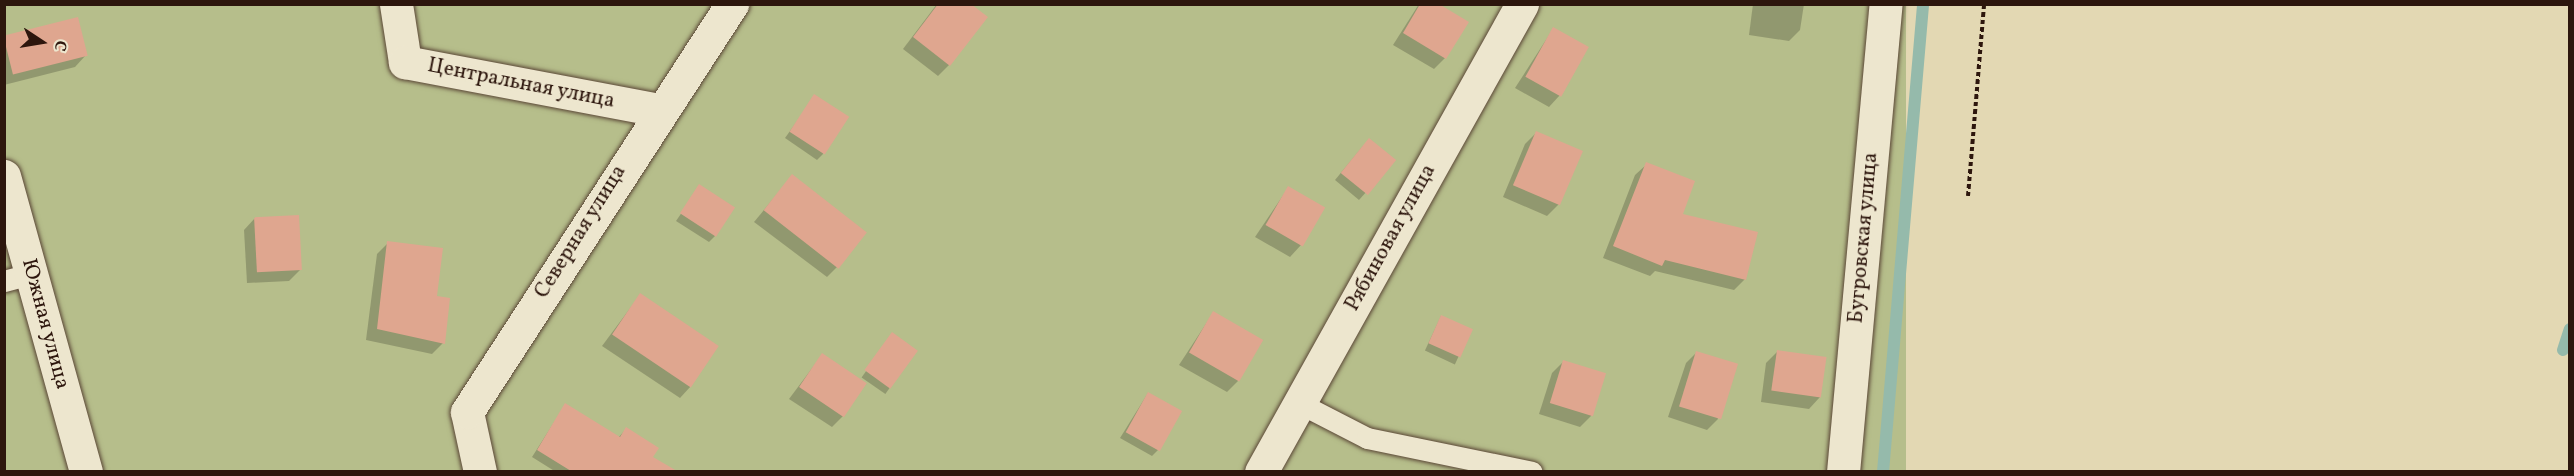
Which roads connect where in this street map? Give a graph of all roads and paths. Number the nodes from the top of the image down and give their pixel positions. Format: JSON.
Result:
{"nodes":[{"id":1,"x":396,"y":4,"type":"edge"},
{"id":2,"x":732,"y":4,"type":"edge"},
{"id":3,"x":1522,"y":4,"type":"edge"},
{"id":4,"x":1886,"y":4,"type":"edge"},
{"id":5,"x":1984,"y":4,"type":"edge"},
{"id":6,"x":658,"y":111,"type":"junction"},
{"id":7,"x":4,"y":176,"type":"edge"},
{"id":8,"x":1968,"y":196,"type":"dead end"},
{"id":9,"x":18,"y":278,"type":"edge"},
{"id":10,"x":1299,"y":403,"type":"junction"},
{"id":11,"x":86,"y":471,"type":"edge"},
{"id":12,"x":480,"y":471,"type":"edge"},
{"id":13,"x":1261,"y":471,"type":"edge"},
{"id":14,"x":1532,"y":471,"type":"edge"},
{"id":15,"x":1844,"y":471,"type":"edge"}],
"edges":[{"from":1,"to":6,"type":"street","name":"Центральная улица"},
{"from":2,"to":6,"type":"street","name":"Северная улица"},
{"from":3,"to":10,"type":"street","name":"Рябиновая улица"},
{"from":4,"to":15,"type":"street","name":"Бугровская улица"},
{"from":5,"to":8,"type":"path"},
{"from":6,"to":12,"type":"street","name":"Северная улица"},
{"from":7,"to":9,"type":"street","name":"Южная улица"},
{"from":9,"to":11,"type":"street","name":"Южная улица"},
{"from":10,"to":13,"type":"street","name":"Рябиновая улица"},
{"from":10,"to":14,"type":"lane"}]}
